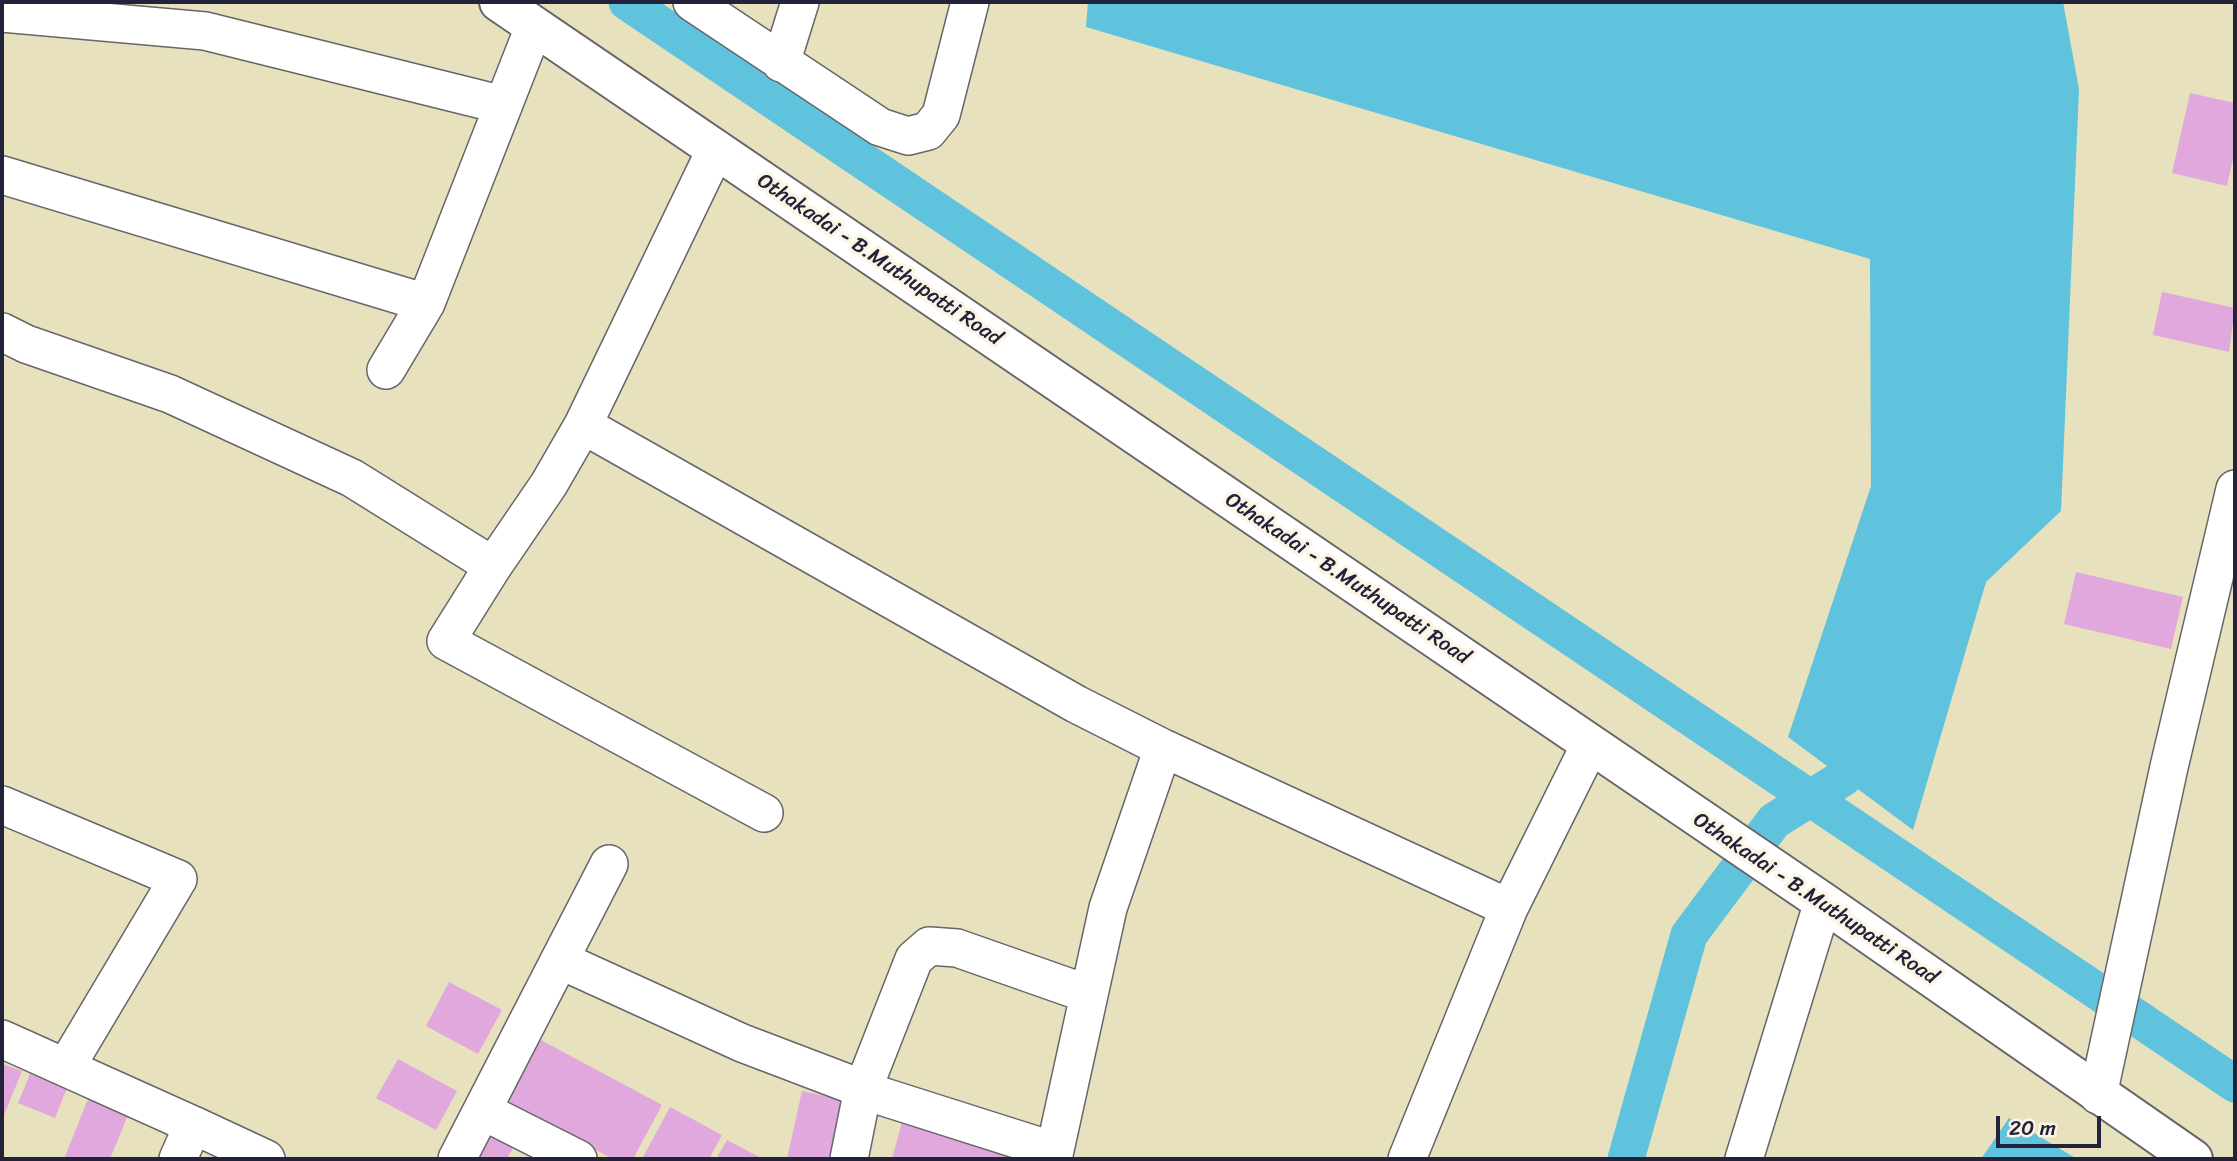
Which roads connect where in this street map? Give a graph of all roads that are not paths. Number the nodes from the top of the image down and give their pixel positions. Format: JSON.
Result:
{"nodes":[{"id":1,"x":499,"y":2,"type":"edge"},
{"id":2,"x":692,"y":2,"type":"edge"},
{"id":3,"x":800,"y":2,"type":"edge"},
{"id":4,"x":970,"y":2,"type":"edge"},
{"id":5,"x":2,"y":13,"type":"edge"},
{"id":6,"x":534,"y":27,"type":"junction"},
{"id":7,"x":781,"y":63,"type":"junction"},
{"id":8,"x":503,"y":105,"type":"junction"},
{"id":9,"x":716,"y":149,"type":"junction"},
{"id":10,"x":2,"y":175,"type":"edge"},
{"id":11,"x":426,"y":303,"type":"junction"},
{"id":12,"x":2,"y":332,"type":"edge"},
{"id":13,"x":386,"y":370,"type":"dead end"},
{"id":14,"x":583,"y":425,"type":"junction"},
{"id":15,"x":2235,"y":489,"type":"edge"},
{"id":16,"x":494,"y":566,"type":"junction"},
{"id":17,"x":1590,"y":745,"type":"junction"},
{"id":18,"x":1163,"y":748,"type":"junction"},
{"id":19,"x":2,"y":805,"type":"edge"},
{"id":20,"x":764,"y":813,"type":"dead end"},
{"id":21,"x":610,"y":864,"type":"dead end"},
{"id":22,"x":1823,"y":902,"type":"junction"},
{"id":23,"x":1509,"y":908,"type":"junction"},
{"id":24,"x":562,"y":961,"type":"junction"},
{"id":25,"x":1088,"y":995,"type":"junction"},
{"id":26,"x":2,"y":1039,"type":"edge"},
{"id":27,"x":66,"y":1068,"type":"junction"},
{"id":28,"x":863,"y":1089,"type":"junction"},
{"id":29,"x":2098,"y":1095,"type":"junction"},
{"id":30,"x":483,"y":1111,"type":"junction"},
{"id":31,"x":193,"y":1125,"type":"junction"},
{"id":32,"x":1054,"y":1155,"type":"edge"},
{"id":33,"x":178,"y":1159,"type":"edge"},
{"id":34,"x":266,"y":1159,"type":"edge"},
{"id":35,"x":457,"y":1159,"type":"edge"},
{"id":36,"x":578,"y":1159,"type":"edge"},
{"id":37,"x":849,"y":1159,"type":"edge"},
{"id":38,"x":1407,"y":1159,"type":"edge"},
{"id":39,"x":1744,"y":1159,"type":"edge"},
{"id":40,"x":2193,"y":1159,"type":"edge"}],
"edges":[{"from":1,"to":6,"type":"main road","name":"Othakadai - B.Muthupatti Road"},
{"from":2,"to":7,"type":"street"},
{"from":3,"to":7,"type":"street"},
{"from":4,"to":7,"type":"street"},
{"from":5,"to":8,"type":"street"},
{"from":6,"to":8,"type":"street"},
{"from":6,"to":9,"type":"main road","name":"Othakadai - B.Muthupatti Road"},
{"from":8,"to":11,"type":"street"},
{"from":9,"to":14,"type":"street"},
{"from":9,"to":17,"type":"main road","name":"Othakadai - B.Muthupatti Road"},
{"from":10,"to":11,"type":"street"},
{"from":11,"to":13,"type":"street"},
{"from":12,"to":16,"type":"street"},
{"from":14,"to":16,"type":"street"},
{"from":14,"to":18,"type":"street"},
{"from":15,"to":29,"type":"street"},
{"from":16,"to":20,"type":"street"},
{"from":17,"to":22,"type":"main road","name":"Othakadai - B.Muthupatti Road"},
{"from":17,"to":23,"type":"street"},
{"from":18,"to":23,"type":"street"},
{"from":18,"to":25,"type":"street"},
{"from":19,"to":27,"type":"street"},
{"from":21,"to":24,"type":"street"},
{"from":22,"to":29,"type":"main road","name":"Othakadai - B.Muthupatti Road"},
{"from":22,"to":39,"type":"street"},
{"from":23,"to":38,"type":"street"},
{"from":24,"to":28,"type":"street"},
{"from":24,"to":30,"type":"street"},
{"from":25,"to":28,"type":"street"},
{"from":25,"to":32,"type":"street"},
{"from":26,"to":27,"type":"street"},
{"from":27,"to":31,"type":"street"},
{"from":28,"to":32,"type":"street"},
{"from":28,"to":37,"type":"street"},
{"from":29,"to":40,"type":"main road","name":"Othakadai - B.Muthupatti Road"},
{"from":30,"to":35,"type":"street"},
{"from":30,"to":36,"type":"street"},
{"from":31,"to":33,"type":"street"},
{"from":31,"to":34,"type":"street"}]}
